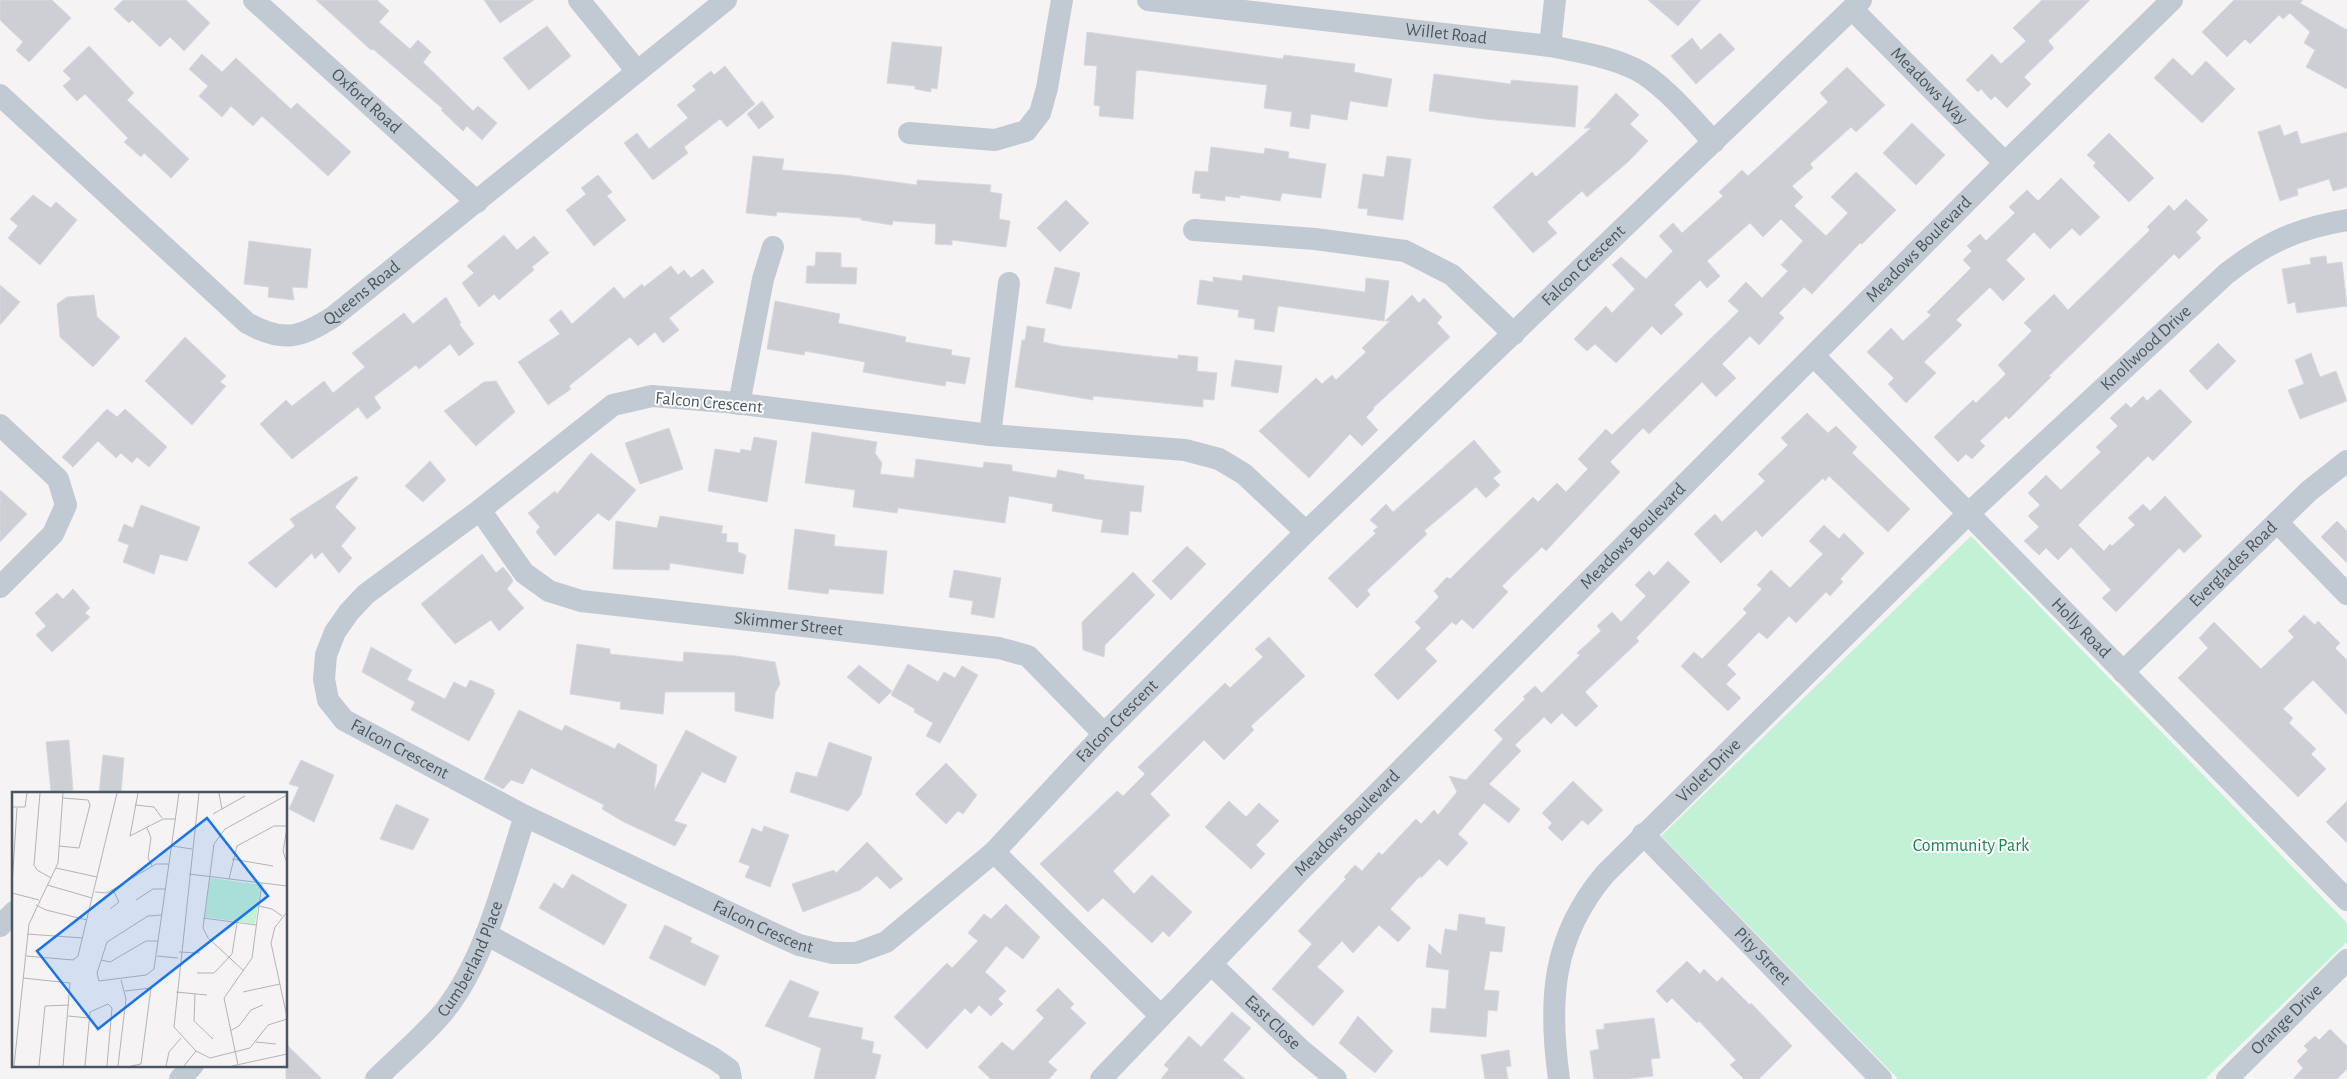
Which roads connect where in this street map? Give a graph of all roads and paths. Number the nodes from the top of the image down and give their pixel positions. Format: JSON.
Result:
{"nodes":[{"id":1,"x":254,"y":0,"type":"edge"},
{"id":2,"x":579,"y":0,"type":"edge"},
{"id":3,"x":726,"y":0,"type":"edge"},
{"id":4,"x":1062,"y":0,"type":"edge"},
{"id":5,"x":1148,"y":0,"type":"edge"},
{"id":6,"x":1556,"y":0,"type":"edge"},
{"id":7,"x":2172,"y":0,"type":"edge"},
{"id":8,"x":1857,"y":5,"type":"edge"},
{"id":9,"x":1550,"y":46,"type":"junction"},
{"id":10,"x":637,"y":72,"type":"junction"},
{"id":11,"x":0,"y":95,"type":"edge"},
{"id":12,"x":909,"y":133,"type":"dead end"},
{"id":13,"x":1714,"y":142,"type":"junction"},
{"id":14,"x":2005,"y":163,"type":"junction"},
{"id":15,"x":477,"y":202,"type":"junction"},
{"id":16,"x":2347,"y":220,"type":"edge"},
{"id":17,"x":1194,"y":230,"type":"dead end"},
{"id":18,"x":773,"y":247,"type":"dead end"},
{"id":19,"x":1009,"y":283,"type":"dead end"},
{"id":20,"x":1514,"y":334,"type":"junction"},
{"id":21,"x":1814,"y":356,"type":"junction"},
{"id":22,"x":739,"y":404,"type":"junction"},
{"id":23,"x":0,"y":425,"type":"edge"},
{"id":24,"x":990,"y":435,"type":"junction"},
{"id":25,"x":2347,"y":461,"type":"edge"},
{"id":26,"x":480,"y":510,"type":"junction"},
{"id":27,"x":1968,"y":514,"type":"junction"},
{"id":28,"x":2277,"y":522,"type":"junction"},
{"id":29,"x":1306,"y":532,"type":"junction"},
{"id":30,"x":0,"y":587,"type":"edge"},
{"id":31,"x":2347,"y":594,"type":"edge"},
{"id":32,"x":2123,"y":672,"type":"junction"},
{"id":33,"x":1104,"y":734,"type":"junction"},
{"id":34,"x":525,"y":816,"type":"junction"},
{"id":35,"x":1643,"y":834,"type":"junction"},
{"id":36,"x":994,"y":852,"type":"junction"},
{"id":37,"x":2347,"y":900,"type":"edge"},
{"id":38,"x":12,"y":914,"type":"edge"},
{"id":39,"x":0,"y":926,"type":"edge"},
{"id":40,"x":486,"y":934,"type":"junction"},
{"id":41,"x":2347,"y":960,"type":"edge"},
{"id":42,"x":1211,"y":964,"type":"junction"},
{"id":43,"x":1161,"y":1016,"type":"junction"},
{"id":44,"x":192,"y":1066,"type":"edge"},
{"id":45,"x":180,"y":1079,"type":"edge"},
{"id":46,"x":376,"y":1079,"type":"edge"},
{"id":47,"x":731,"y":1079,"type":"edge"},
{"id":48,"x":1101,"y":1079,"type":"edge"},
{"id":49,"x":1336,"y":1079,"type":"edge"},
{"id":50,"x":1559,"y":1079,"type":"edge"},
{"id":51,"x":1881,"y":1079,"type":"edge"},
{"id":52,"x":2227,"y":1079,"type":"edge"}],
"edges":[{"from":1,"to":15,"type":"street","name":"Oxford Road"},
{"from":2,"to":10,"type":"street"},
{"from":3,"to":10,"type":"street","name":"Queens Road"},
{"from":4,"to":12,"type":"street"},
{"from":5,"to":9,"type":"street","name":"Willet Road"},
{"from":6,"to":9,"type":"street"},
{"from":7,"to":14,"type":"street","name":"Meadows Boulevard"},
{"from":8,"to":13,"type":"street","name":"Falcon Crescent"},
{"from":8,"to":14,"type":"street","name":"Meadows Way"},
{"from":9,"to":13,"type":"street","name":"Willet Road"},
{"from":10,"to":15,"type":"street","name":"Queens Road"},
{"from":11,"to":15,"type":"street","name":"Queens Road"},
{"from":13,"to":20,"type":"street","name":"Falcon Crescent"},
{"from":14,"to":21,"type":"street","name":"Meadows Boulevard"},
{"from":16,"to":27,"type":"street","name":"Knollwood Drive"},
{"from":17,"to":20,"type":"street"},
{"from":18,"to":22,"type":"street"},
{"from":19,"to":24,"type":"street"},
{"from":20,"to":29,"type":"street","name":"Falcon Crescent"},
{"from":21,"to":27,"type":"street","name":"Holly Road"},
{"from":21,"to":42,"type":"street","name":"Meadows Boulevard"},
{"from":22,"to":24,"type":"street","name":"Falcon Crescent"},
{"from":22,"to":26,"type":"street","name":"Falcon Crescent"},
{"from":23,"to":30,"type":"street"},
{"from":24,"to":29,"type":"street","name":"Falcon Crescent"},
{"from":25,"to":28,"type":"street","name":"Everglades Road"},
{"from":26,"to":33,"type":"street","name":"Skimmer Street"},
{"from":26,"to":34,"type":"street","name":"Falcon Crescent"},
{"from":27,"to":32,"type":"street","name":"Holly Road"},
{"from":27,"to":35,"type":"street","name":"Violet Drive"},
{"from":28,"to":31,"type":"street"},
{"from":28,"to":32,"type":"street","name":"Everglades Road"},
{"from":29,"to":33,"type":"street","name":"Falcon Crescent"},
{"from":32,"to":37,"type":"street","name":"Holly Road"},
{"from":33,"to":36,"type":"street","name":"Falcon Crescent"},
{"from":34,"to":36,"type":"street","name":"Falcon Crescent"},
{"from":34,"to":40,"type":"street","name":"Cumberland Place"},
{"from":35,"to":50,"type":"street","name":"Violet Drive"},
{"from":35,"to":51,"type":"street","name":"Pity Street"},
{"from":36,"to":43,"type":"street"},
{"from":38,"to":39,"type":"street"},
{"from":40,"to":46,"type":"street","name":"Cumberland Place"},
{"from":40,"to":47,"type":"street"},
{"from":41,"to":52,"type":"street","name":"Orange Drive"},
{"from":42,"to":43,"type":"street","name":"Meadows Boulevard"},
{"from":42,"to":49,"type":"street","name":"East Close"},
{"from":43,"to":48,"type":"street","name":"Meadows Boulevard"},
{"from":44,"to":45,"type":"street"}]}
